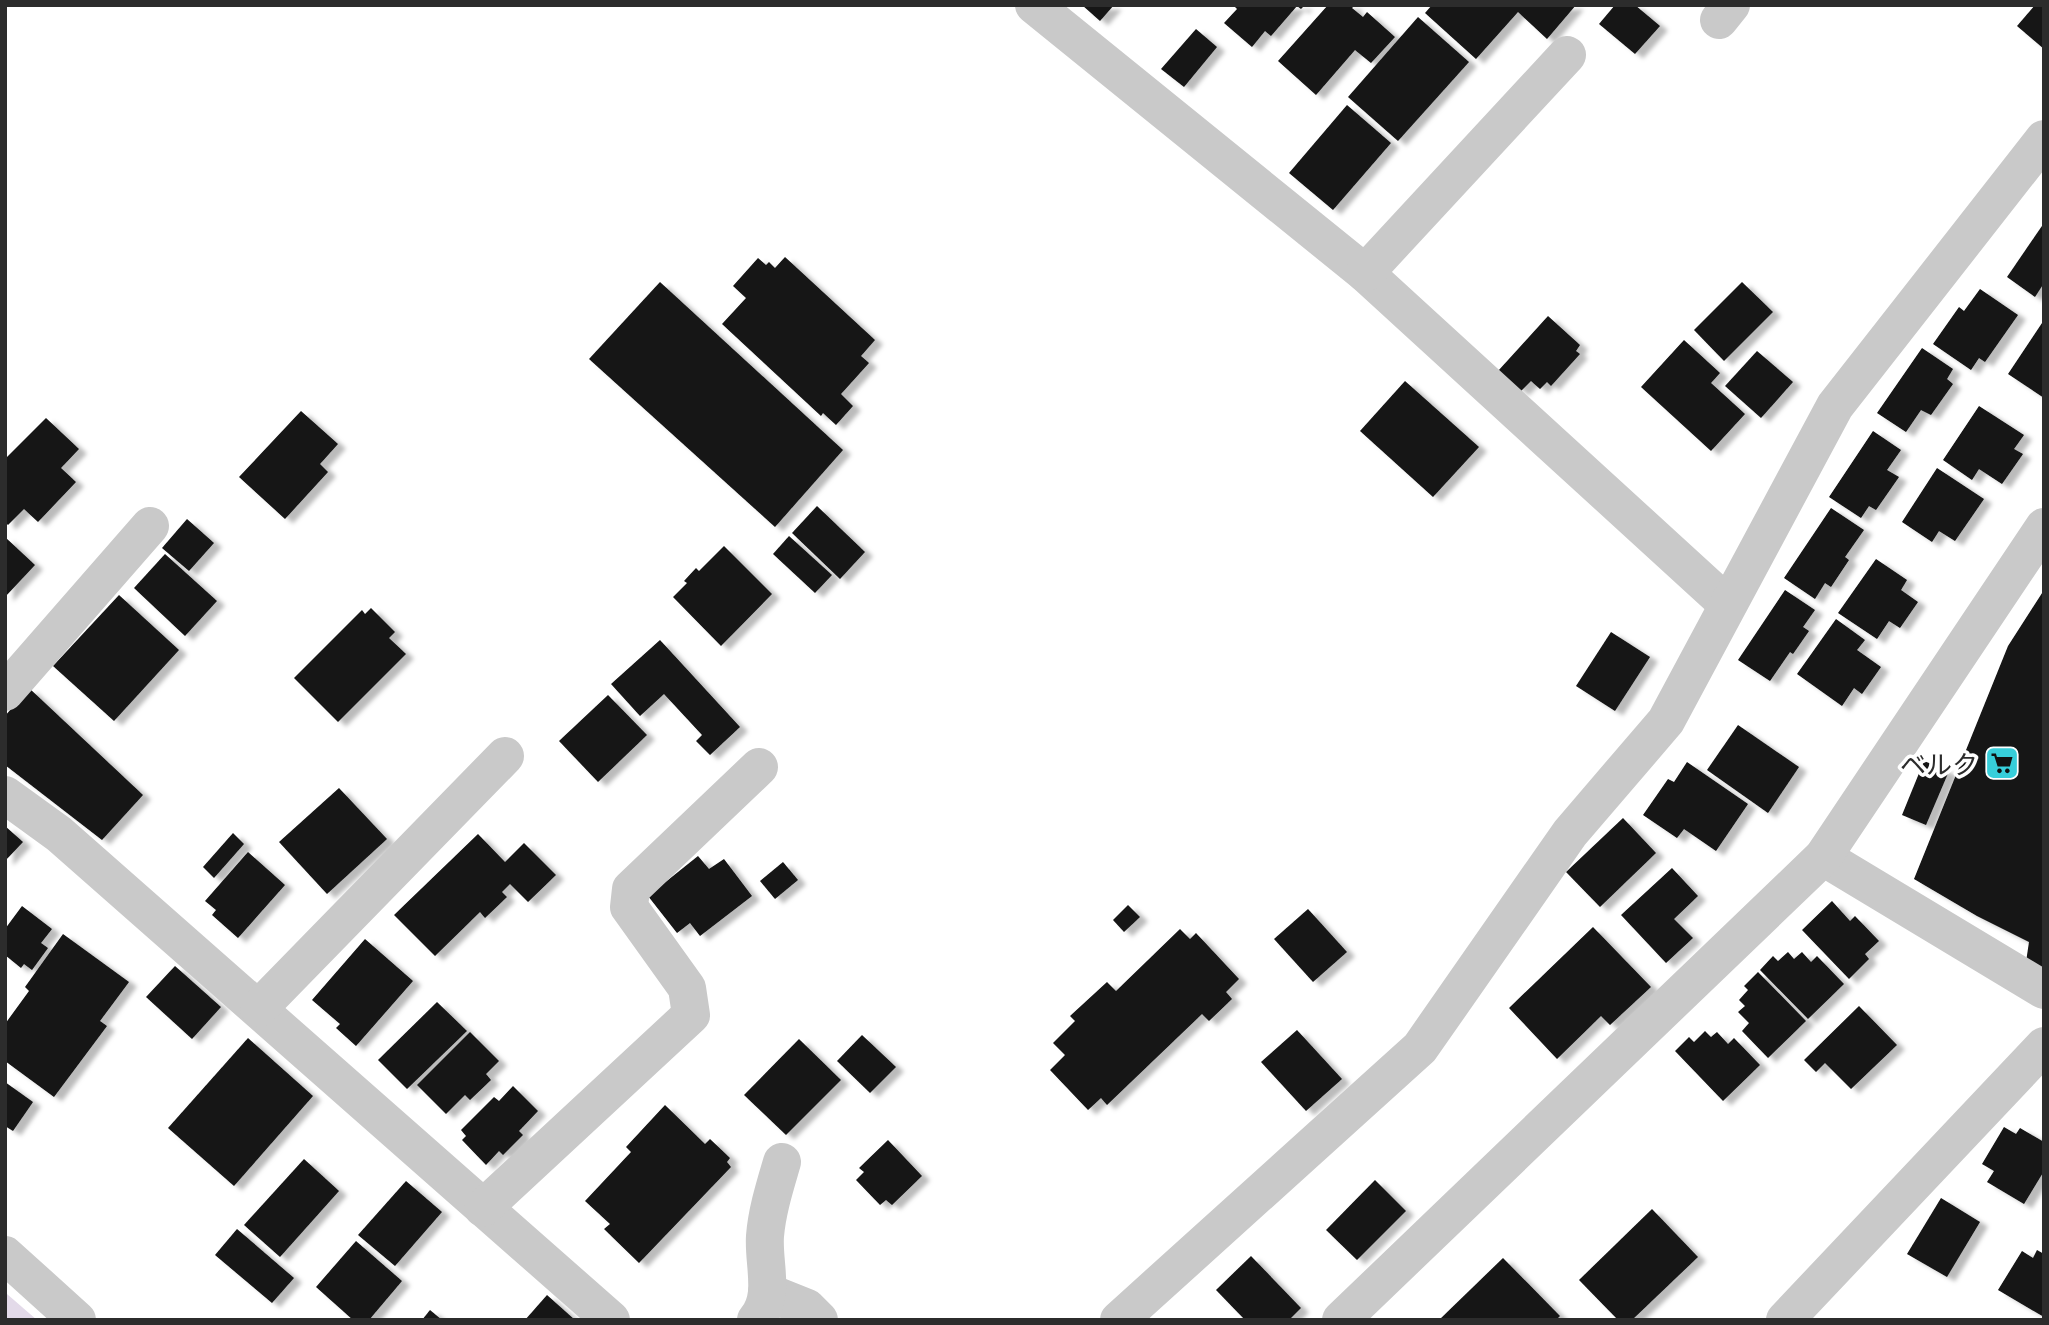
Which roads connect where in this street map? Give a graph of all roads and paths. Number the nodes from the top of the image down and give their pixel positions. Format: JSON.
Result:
{"nodes":[{"id":1,"x":1034,"y":5,"type":"edge"},
{"id":2,"x":1567,"y":55,"type":"dead end"},
{"id":3,"x":2044,"y":139,"type":"edge"},
{"id":4,"x":1365,"y":273,"type":"junction"},
{"id":5,"x":150,"y":526,"type":"dead end"},
{"id":6,"x":2044,"y":527,"type":"edge"},
{"id":7,"x":1727,"y":604,"type":"junction"},
{"id":8,"x":5,"y":692,"type":"edge"},
{"id":9,"x":505,"y":756,"type":"dead end"},
{"id":10,"x":759,"y":768,"type":"dead end"},
{"id":11,"x":5,"y":795,"type":"edge"},
{"id":12,"x":1823,"y":858,"type":"junction"},
{"id":13,"x":2044,"y":990,"type":"edge"},
{"id":14,"x":259,"y":1008,"type":"junction"},
{"id":15,"x":2044,"y":1046,"type":"edge"},
{"id":16,"x":782,"y":1162,"type":"dead end"},
{"id":17,"x":483,"y":1208,"type":"junction"},
{"id":18,"x":7,"y":1259,"type":"edge"},
{"id":19,"x":762,"y":1306,"type":"edge"},
{"id":20,"x":76,"y":1320,"type":"edge"},
{"id":21,"x":611,"y":1320,"type":"edge"},
{"id":22,"x":819,"y":1320,"type":"edge"},
{"id":23,"x":1119,"y":1320,"type":"edge"},
{"id":24,"x":1341,"y":1320,"type":"edge"},
{"id":25,"x":1785,"y":1320,"type":"edge"}],
"edges":[{"from":1,"to":4,"type":"street"},
{"from":2,"to":4,"type":"street"},
{"from":3,"to":7,"type":"street"},
{"from":4,"to":7,"type":"street"},
{"from":5,"to":8,"type":"street"},
{"from":6,"to":12,"type":"street"},
{"from":7,"to":23,"type":"street"},
{"from":9,"to":14,"type":"street"},
{"from":10,"to":17,"type":"street"},
{"from":11,"to":14,"type":"street"},
{"from":12,"to":13,"type":"street"},
{"from":12,"to":24,"type":"street"},
{"from":14,"to":17,"type":"street"},
{"from":15,"to":25,"type":"street"},
{"from":16,"to":19,"type":"street"},
{"from":17,"to":21,"type":"street"},
{"from":18,"to":20,"type":"street"},
{"from":19,"to":22,"type":"street"}]}
